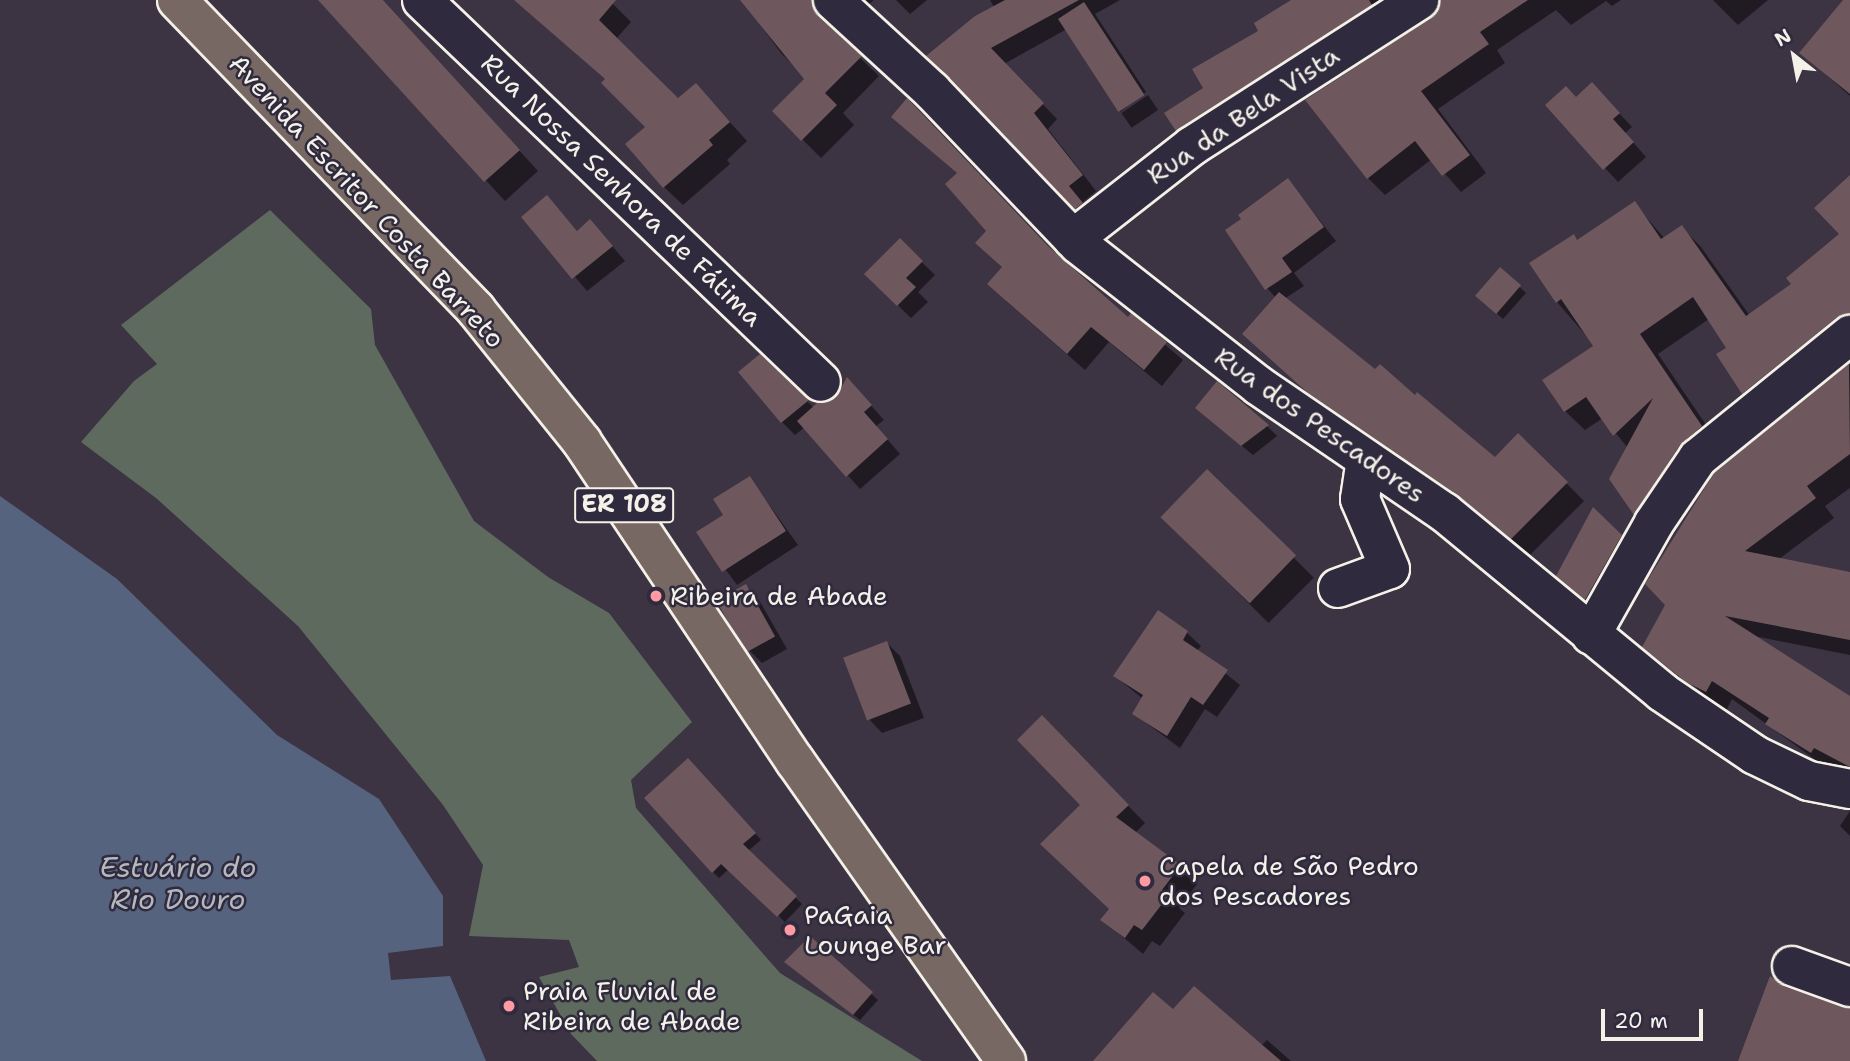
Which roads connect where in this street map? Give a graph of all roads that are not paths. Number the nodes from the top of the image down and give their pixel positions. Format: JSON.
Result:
{"nodes":[{"id":1,"x":177,"y":0,"type":"edge"},
{"id":2,"x":422,"y":0,"type":"edge"},
{"id":3,"x":833,"y":0,"type":"edge"},
{"id":4,"x":1419,"y":0,"type":"edge"},
{"id":5,"x":1073,"y":239,"type":"junction"},
{"id":6,"x":1850,"y":335,"type":"edge"},
{"id":7,"x":821,"y":382,"type":"dead end"},
{"id":8,"x":1366,"y":459,"type":"junction"},
{"id":9,"x":1338,"y":588,"type":"dead end"},
{"id":10,"x":1591,"y":635,"type":"junction"},
{"id":11,"x":1850,"y":789,"type":"edge"},
{"id":12,"x":1792,"y":966,"type":"dead end"},
{"id":13,"x":1850,"y":987,"type":"edge"},
{"id":14,"x":1006,"y":1061,"type":"edge"}],
"edges":[{"from":1,"to":14,"type":"main road","name":"Avenida Escritor Costa Barreto","number":"ER 108"},
{"from":2,"to":7,"type":"street","name":"Rua Nossa Senhora de Fátima"},
{"from":3,"to":5,"type":"street","name":"Rua dos Pescadores"},
{"from":4,"to":5,"type":"street","name":"Rua da Bela Vista"},
{"from":5,"to":8,"type":"street","name":"Rua dos Pescadores"},
{"from":6,"to":10,"type":"street"},
{"from":8,"to":9,"type":"street"},
{"from":8,"to":10,"type":"street","name":"Rua dos Pescadores"},
{"from":10,"to":11,"type":"street","name":"Rua dos Pescadores"},
{"from":12,"to":13,"type":"street"}]}
